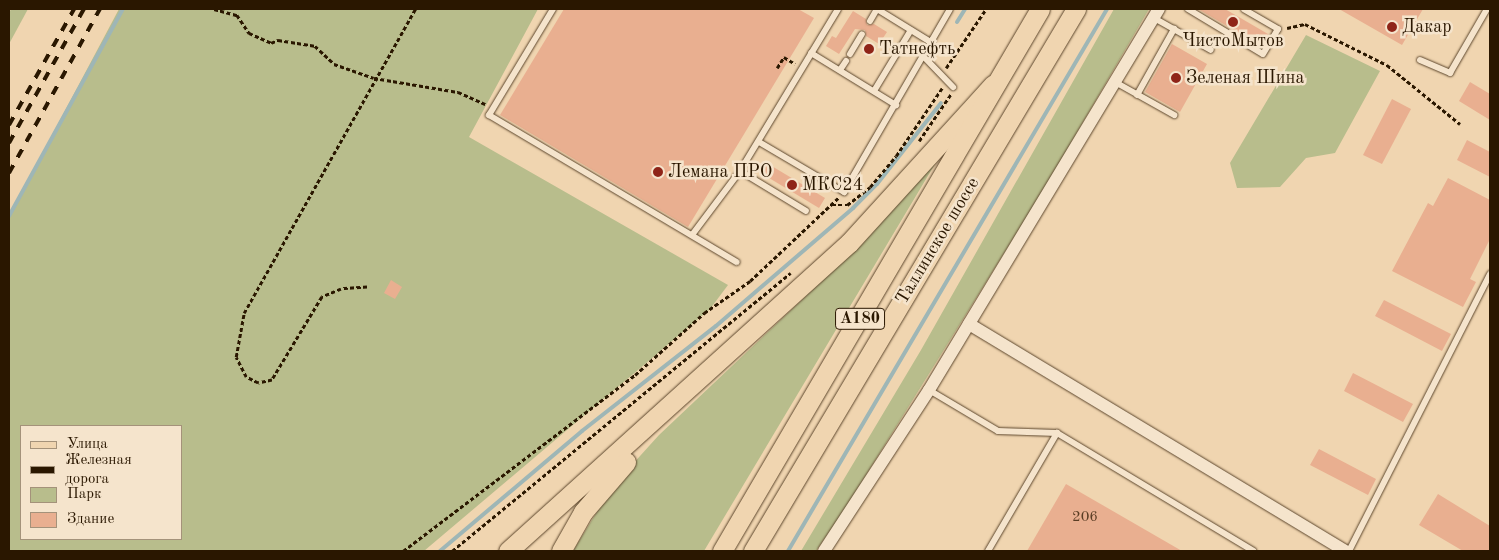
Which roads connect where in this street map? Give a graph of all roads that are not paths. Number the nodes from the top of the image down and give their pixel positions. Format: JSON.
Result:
{"nodes":[{"id":1,"x":553,"y":9,"type":"edge"},
{"id":2,"x":838,"y":9,"type":"edge"},
{"id":3,"x":877,"y":9,"type":"edge"},
{"id":4,"x":950,"y":9,"type":"edge"},
{"id":5,"x":1040,"y":9,"type":"edge"},
{"id":6,"x":1076,"y":9,"type":"edge"},
{"id":7,"x":1188,"y":9,"type":"edge"},
{"id":8,"x":1244,"y":9,"type":"edge"},
{"id":9,"x":1487,"y":9,"type":"edge"},
{"id":10,"x":1156,"y":13,"type":"edge"},
{"id":11,"x":870,"y":21,"type":"dead end"},
{"id":12,"x":1174,"y":29,"type":"junction"},
{"id":13,"x":911,"y":30,"type":"junction"},
{"id":14,"x":862,"y":34,"type":"dead end"},
{"id":15,"x":932,"y":43,"type":"junction"},
{"id":16,"x":1211,"y":50,"type":"dead end"},
{"id":17,"x":811,"y":54,"type":"junction"},
{"id":18,"x":850,"y":54,"type":"dead end"},
{"id":19,"x":924,"y":57,"type":"junction"},
{"id":20,"x":1420,"y":60,"type":"dead end"},
{"id":21,"x":846,"y":61,"type":"dead end"},
{"id":22,"x":840,"y":70,"type":"junction"},
{"id":23,"x":1115,"y":82,"type":"junction"},
{"id":24,"x":993,"y":84,"type":"junction"},
{"id":25,"x":953,"y":87,"type":"road end"},
{"id":26,"x":874,"y":91,"type":"junction"},
{"id":27,"x":1137,"y":95,"type":"junction"},
{"id":28,"x":896,"y":105,"type":"junction"},
{"id":29,"x":1174,"y":115,"type":"dead end"},
{"id":30,"x":759,"y":142,"type":"junction"},
{"id":31,"x":740,"y":171,"type":"junction"},
{"id":32,"x":806,"y":211,"type":"dead end"},
{"id":33,"x":692,"y":235,"type":"junction"},
{"id":34,"x":738,"y":262,"type":"dead end"},
{"id":35,"x":1490,"y":274,"type":"edge"},
{"id":36,"x":969,"y":324,"type":"junction"},
{"id":37,"x":707,"y":375,"type":"junction"},
{"id":38,"x":930,"y":390,"type":"junction"},
{"id":39,"x":1057,"y":433,"type":"junction"},
{"id":40,"x":508,"y":551,"type":"edge"},
{"id":41,"x":561,"y":551,"type":"edge"},
{"id":42,"x":722,"y":551,"type":"edge"},
{"id":43,"x":753,"y":551,"type":"edge"},
{"id":44,"x":824,"y":551,"type":"edge"},
{"id":45,"x":988,"y":551,"type":"edge"},
{"id":46,"x":1253,"y":551,"type":"edge"},
{"id":47,"x":1347,"y":551,"type":"edge"}],
"edges":[{"from":1,"to":33,"type":"lane"},
{"from":2,"to":17,"type":"lane"},
{"from":3,"to":11,"type":"lane"},
{"from":3,"to":13,"type":"lane"},
{"from":4,"to":15,"type":"lane"},
{"from":5,"to":24,"type":"main road","name":"Таллинское шоссе"},
{"from":6,"to":43,"type":"main road","name":"Таллинское шоссе"},
{"from":7,"to":8,"type":"lane"},
{"from":9,"to":20,"type":"lane"},
{"from":10,"to":12,"type":"lane"},
{"from":10,"to":23,"type":"street"},
{"from":12,"to":16,"type":"lane"},
{"from":12,"to":27,"type":"lane"},
{"from":13,"to":15,"type":"lane"},
{"from":13,"to":26,"type":"lane"},
{"from":14,"to":18,"type":"lane"},
{"from":15,"to":19,"type":"lane"},
{"from":17,"to":22,"type":"lane"},
{"from":17,"to":30,"type":"lane"},
{"from":19,"to":25,"type":"lane"},
{"from":19,"to":28,"type":"lane"},
{"from":21,"to":22,"type":"lane"},
{"from":22,"to":26,"type":"lane"},
{"from":23,"to":27,"type":"lane"},
{"from":23,"to":36,"type":"street"},
{"from":24,"to":37,"type":"main road"},
{"from":24,"to":42,"type":"main road","name":"Таллинское шоссе","number":"A180"},
{"from":26,"to":28,"type":"lane"},
{"from":27,"to":29,"type":"lane"},
{"from":28,"to":30,"type":"lane"},
{"from":30,"to":31,"type":"lane"},
{"from":31,"to":32,"type":"lane"},
{"from":31,"to":33,"type":"lane"},
{"from":33,"to":34,"type":"lane"},
{"from":35,"to":47,"type":"lane"},
{"from":36,"to":38,"type":"street"},
{"from":36,"to":47,"type":"street"},
{"from":37,"to":40,"type":"main road"},
{"from":37,"to":41,"type":"main road"},
{"from":38,"to":39,"type":"lane"},
{"from":38,"to":44,"type":"street"},
{"from":39,"to":45,"type":"lane"},
{"from":39,"to":46,"type":"lane"}]}
